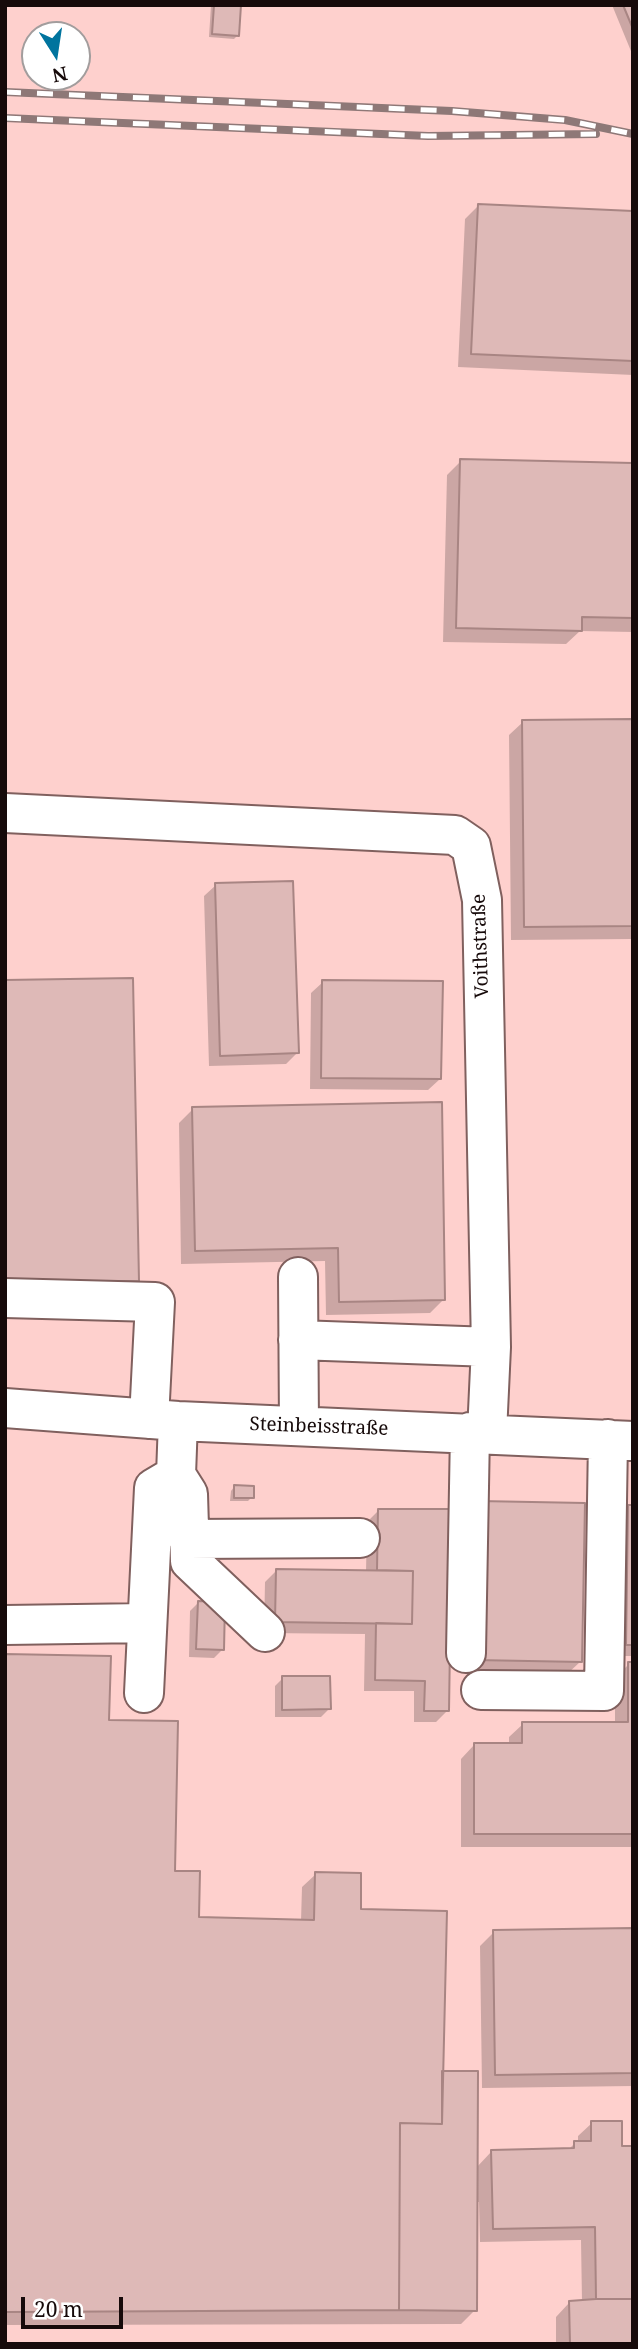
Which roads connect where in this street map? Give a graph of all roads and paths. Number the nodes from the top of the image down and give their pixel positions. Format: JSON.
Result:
{"nodes":[{"id":1,"x":5,"y":813,"type":"edge"},
{"id":2,"x":298,"y":1277,"type":"dead end"},
{"id":3,"x":5,"y":1298,"type":"edge"},
{"id":4,"x":298,"y":1340,"type":"junction"},
{"id":5,"x":491,"y":1348,"type":"junction"},
{"id":6,"x":5,"y":1408,"type":"edge"},
{"id":7,"x":164,"y":1420,"type":"junction"},
{"id":8,"x":299,"y":1426,"type":"junction"},
{"id":9,"x":479,"y":1432,"type":"junction"},
{"id":10,"x":621,"y":1440,"type":"edge"},
{"id":11,"x":176,"y":1475,"type":"junction"},
{"id":12,"x":360,"y":1538,"type":"dead end"},
{"id":13,"x":188,"y":1539,"type":"junction"},
{"id":14,"x":147,"y":1623,"type":"junction"},
{"id":15,"x":5,"y":1625,"type":"edge"},
{"id":16,"x":265,"y":1632,"type":"dead end"},
{"id":17,"x":466,"y":1653,"type":"dead end"},
{"id":18,"x":481,"y":1690,"type":"dead end"},
{"id":19,"x":144,"y":1693,"type":"dead end"}],
"edges":[{"from":1,"to":5,"type":"street","name":"Voithstraße"},
{"from":2,"to":4,"type":"street"},
{"from":3,"to":7,"type":"street"},
{"from":4,"to":5,"type":"street"},
{"from":4,"to":8,"type":"street"},
{"from":5,"to":9,"type":"street","name":"Voithstraße"},
{"from":6,"to":7,"type":"street","name":"Steinbeisstraße"},
{"from":7,"to":8,"type":"street","name":"Steinbeisstraße"},
{"from":7,"to":11,"type":"street"},
{"from":8,"to":9,"type":"street","name":"Steinbeisstraße"},
{"from":9,"to":10,"type":"street","name":"Steinbeisstraße"},
{"from":9,"to":17,"type":"street","name":"Voithstraße"},
{"from":10,"to":18,"type":"street"},
{"from":11,"to":13,"type":"street"},
{"from":11,"to":14,"type":"street"},
{"from":12,"to":13,"type":"street"},
{"from":13,"to":16,"type":"street"},
{"from":14,"to":15,"type":"street"},
{"from":14,"to":19,"type":"street"}]}
